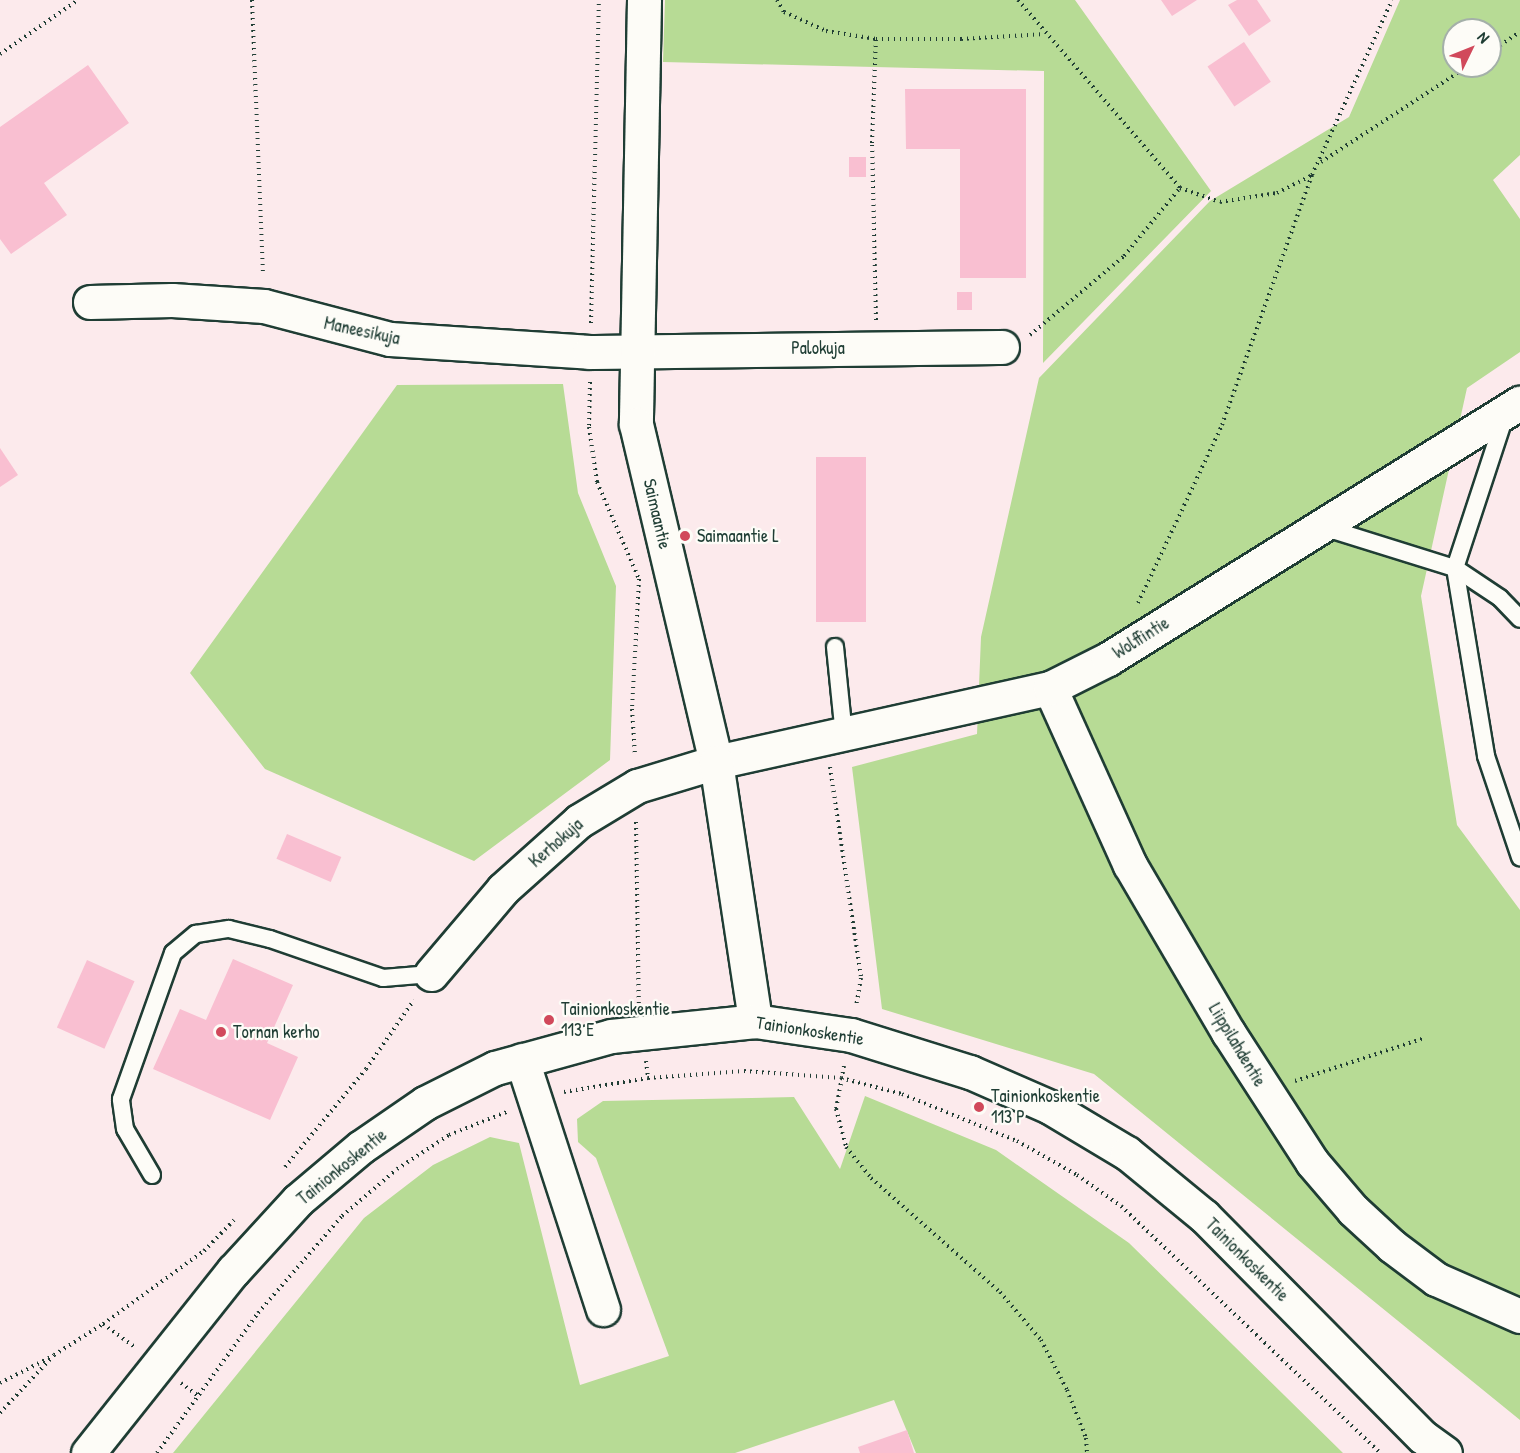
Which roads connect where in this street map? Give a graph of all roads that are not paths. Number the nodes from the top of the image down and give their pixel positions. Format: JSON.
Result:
{"nodes":[{"id":1,"x":644,"y":0,"type":"edge"},
{"id":2,"x":90,"y":302,"type":"dead end"},
{"id":3,"x":1002,"y":347,"type":"road end"},
{"id":4,"x":635,"y":350,"type":"junction"},
{"id":5,"x":1513,"y":408,"type":"edge"},
{"id":6,"x":1320,"y":526,"type":"junction"},
{"id":7,"x":1455,"y":568,"type":"junction"},
{"id":8,"x":1520,"y":618,"type":"edge"},
{"id":9,"x":835,"y":647,"type":"dead end"},
{"id":10,"x":1050,"y":688,"type":"junction"},
{"id":11,"x":836,"y":737,"type":"junction"},
{"id":12,"x":716,"y":762,"type":"junction"},
{"id":13,"x":1520,"y":857,"type":"edge"},
{"id":14,"x":431,"y":974,"type":"joint"},
{"id":15,"x":755,"y":1021,"type":"junction"},
{"id":16,"x":522,"y":1060,"type":"junction"},
{"id":17,"x":152,"y":1175,"type":"dead end"},
{"id":18,"x":603,"y":1310,"type":"dead end"},
{"id":19,"x":1520,"y":1317,"type":"edge"},
{"id":20,"x":88,"y":1453,"type":"edge"},
{"id":21,"x":1444,"y":1453,"type":"edge"}],
"edges":[{"from":1,"to":4,"type":"street","name":"Saimaantie"},
{"from":2,"to":4,"type":"street","name":"Maneesikuja"},
{"from":3,"to":4,"type":"street","name":"Palokuja"},
{"from":4,"to":12,"type":"street","name":"Saimaantie"},
{"from":5,"to":6,"type":"street","name":"Wolffintie"},
{"from":5,"to":7,"type":"lane"},
{"from":6,"to":7,"type":"lane"},
{"from":6,"to":10,"type":"street","name":"Wolffintie"},
{"from":7,"to":8,"type":"lane"},
{"from":7,"to":13,"type":"lane"},
{"from":9,"to":11,"type":"lane"},
{"from":10,"to":11,"type":"street","name":"Wolffintie"},
{"from":10,"to":19,"type":"street","name":"Liippilahdentie"},
{"from":11,"to":12,"type":"street","name":"Wolffintie"},
{"from":12,"to":14,"type":"street","name":"Kerhokuja"},
{"from":12,"to":15,"type":"street","name":"Saimaantie"},
{"from":14,"to":17,"type":"lane"},
{"from":15,"to":16,"type":"street","name":"Tainionkoskentie"},
{"from":15,"to":21,"type":"street","name":"Tainionkoskentie"},
{"from":16,"to":18,"type":"street"},
{"from":16,"to":20,"type":"street","name":"Tainionkoskentie"}]}
